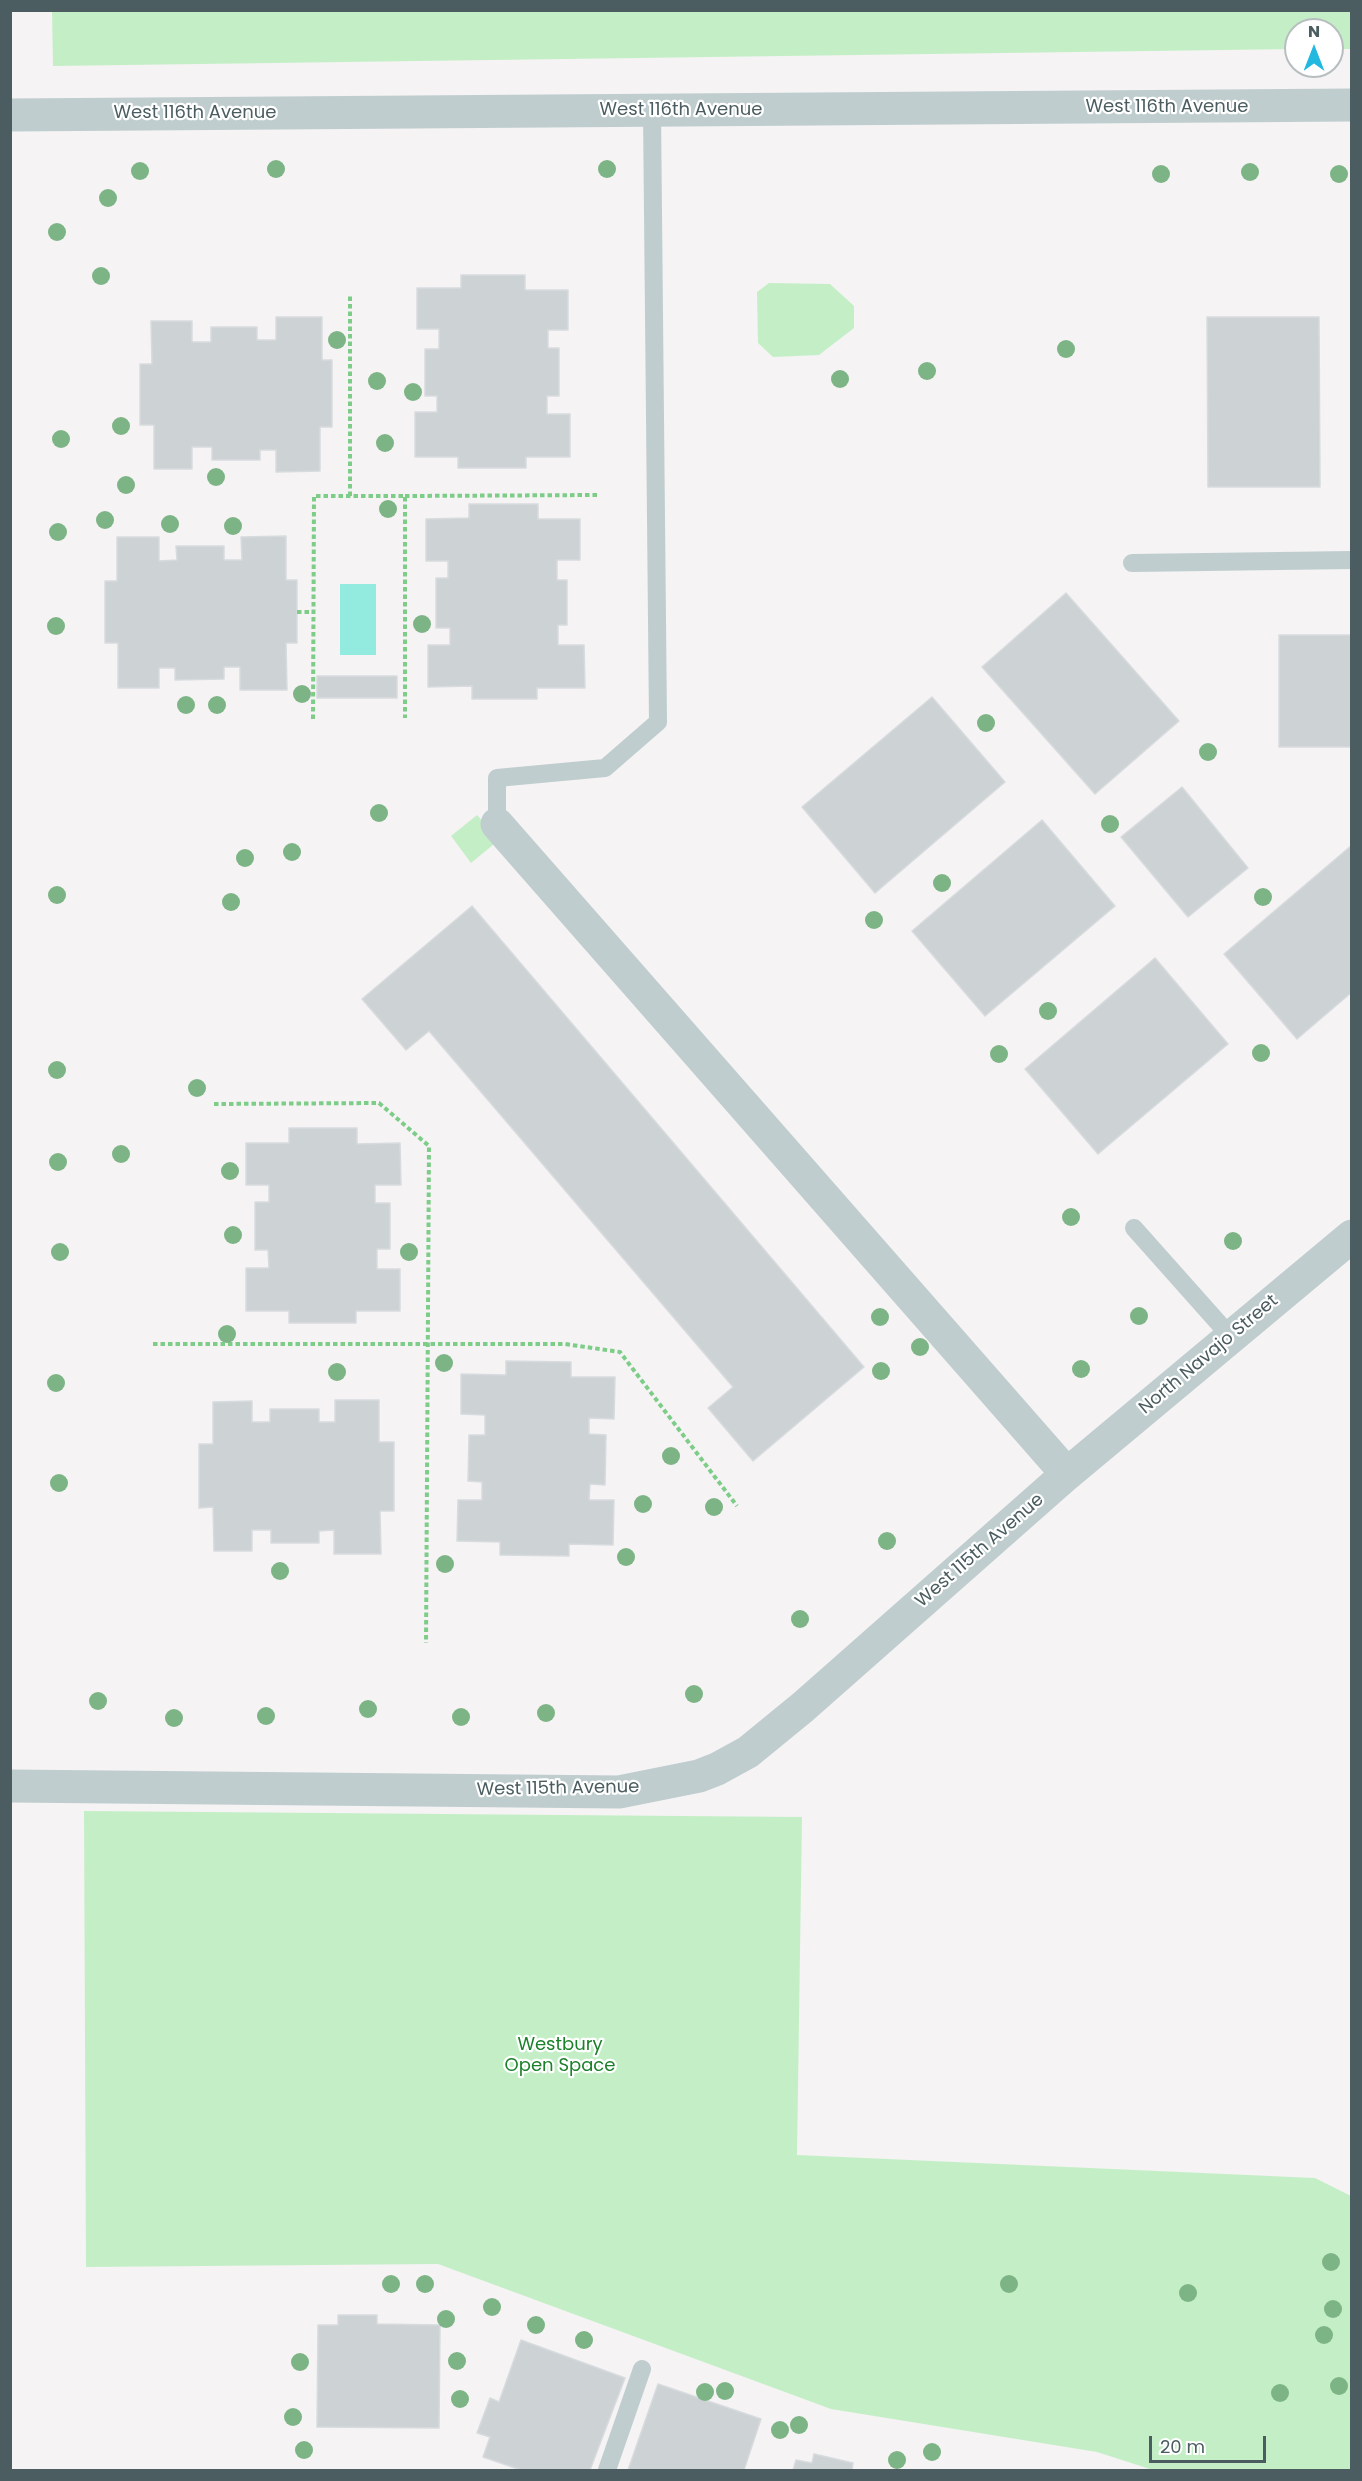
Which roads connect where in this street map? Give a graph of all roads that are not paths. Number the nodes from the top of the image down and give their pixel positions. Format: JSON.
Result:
{"nodes":[{"id":1,"x":1352,"y":105,"type":"edge"},
{"id":2,"x":652,"y":111,"type":"junction"},
{"id":3,"x":10,"y":115,"type":"edge"},
{"id":4,"x":1352,"y":560,"type":"edge"},
{"id":5,"x":1132,"y":563,"type":"dead end"},
{"id":6,"x":497,"y":824,"type":"joint"},
{"id":7,"x":1134,"y":1228,"type":"dead end"},
{"id":8,"x":1352,"y":1236,"type":"edge"},
{"id":9,"x":1231,"y":1337,"type":"junction"},
{"id":10,"x":1067,"y":1474,"type":"junction"},
{"id":11,"x":10,"y":1786,"type":"edge"},
{"id":12,"x":642,"y":2369,"type":"dead end"},
{"id":13,"x":607,"y":2470,"type":"edge"}],
"edges":[{"from":1,"to":2,"type":"street","name":"West 116th Avenue"},
{"from":2,"to":3,"type":"street","name":"West 116th Avenue"},
{"from":2,"to":6,"type":"lane"},
{"from":4,"to":5,"type":"lane"},
{"from":6,"to":10,"type":"street"},
{"from":7,"to":9,"type":"lane"},
{"from":8,"to":9,"type":"street","name":"North Navajo Street"},
{"from":9,"to":10,"type":"street","name":"North Navajo Street"},
{"from":10,"to":11,"type":"street","name":"West 115th Avenue"},
{"from":12,"to":13,"type":"lane"}]}
